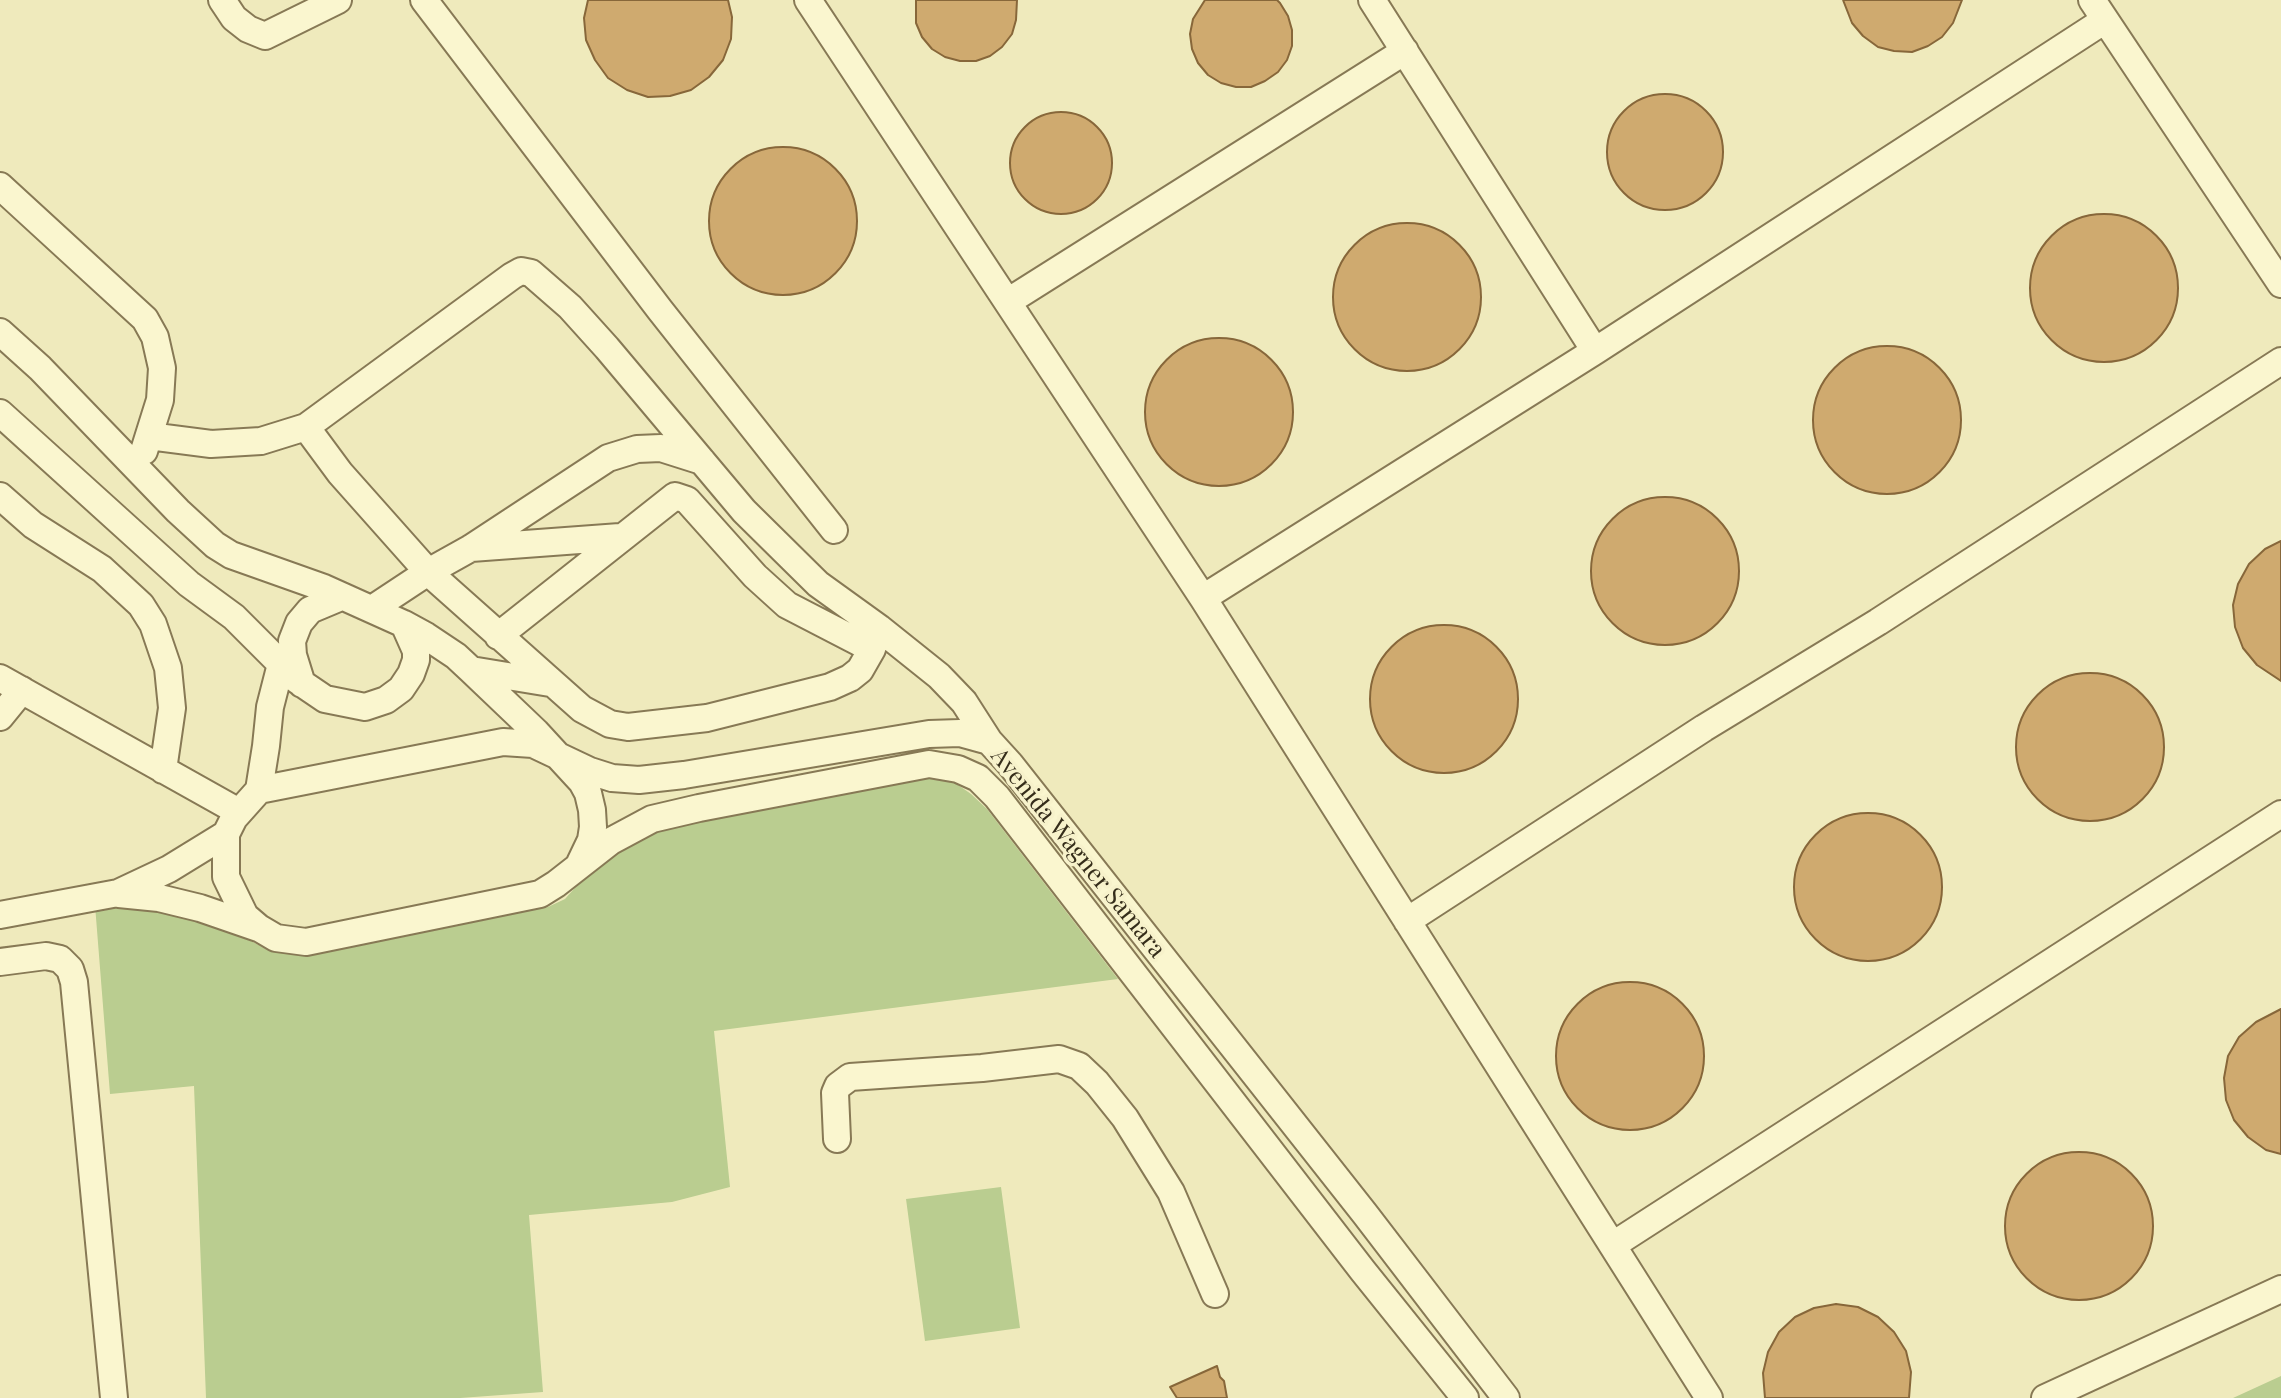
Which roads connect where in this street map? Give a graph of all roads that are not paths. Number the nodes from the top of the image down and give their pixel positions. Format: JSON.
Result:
{"nodes":[{"id":1,"x":222,"y":0,"type":"edge"},
{"id":2,"x":338,"y":0,"type":"edge"},
{"id":3,"x":424,"y":0,"type":"edge"},
{"id":4,"x":808,"y":0,"type":"edge"},
{"id":5,"x":1372,"y":0,"type":"edge"},
{"id":6,"x":2099,"y":10,"type":"edge"},
{"id":7,"x":1405,"y":51,"type":"junction"},
{"id":8,"x":0,"y":186,"type":"edge"},
{"id":9,"x":2281,"y":284,"type":"edge"},
{"id":10,"x":1009,"y":301,"type":"junction"},
{"id":11,"x":0,"y":332,"type":"edge"},
{"id":12,"x":1595,"y":351,"type":"junction"},
{"id":13,"x":2281,"y":360,"type":"edge"},
{"id":14,"x":0,"y":413,"type":"edge"},
{"id":15,"x":306,"y":427,"type":"junction"},
{"id":16,"x":149,"y":436,"type":"junction"},
{"id":17,"x":702,"y":461,"type":"junction"},
{"id":18,"x":138,"y":470,"type":"junction"},
{"id":19,"x":0,"y":496,"type":"edge"},
{"id":20,"x":834,"y":530,"type":"dead end"},
{"id":21,"x":620,"y":537,"type":"junction"},
{"id":22,"x":471,"y":548,"type":"junction"},
{"id":23,"x":428,"y":572,"type":"junction"},
{"id":24,"x":341,"y":597,"type":"junction"},
{"id":25,"x":1203,"y":598,"type":"junction"},
{"id":26,"x":372,"y":609,"type":"junction"},
{"id":27,"x":404,"y":624,"type":"junction"},
{"id":28,"x":498,"y":636,"type":"junction"},
{"id":29,"x":876,"y":639,"type":"junction"},
{"id":30,"x":281,"y":664,"type":"junction"},
{"id":31,"x":471,"y":670,"type":"junction"},
{"id":32,"x":550,"y":683,"type":"junction"},
{"id":33,"x":11,"y":684,"type":"edge"},
{"id":34,"x":302,"y":684,"type":"junction"},
{"id":35,"x":0,"y":717,"type":"edge"},
{"id":36,"x":989,"y":741,"type":"junction"},
{"id":37,"x":556,"y":753,"type":"junction"},
{"id":38,"x":163,"y":770,"type":"junction"},
{"id":39,"x":259,"y":790,"type":"junction"},
{"id":40,"x":2281,"y":814,"type":"edge"},
{"id":41,"x":232,"y":823,"type":"junction"},
{"id":42,"x":579,"y":865,"type":"junction"},
{"id":43,"x":118,"y":893,"type":"junction"},
{"id":44,"x":0,"y":915,"type":"edge"},
{"id":45,"x":1407,"y":921,"type":"junction"},
{"id":46,"x":259,"y":928,"type":"junction"},
{"id":47,"x":0,"y":962,"type":"edge"},
{"id":48,"x":837,"y":1139,"type":"dead end"},
{"id":49,"x":1613,"y":1245,"type":"junction"},
{"id":50,"x":2281,"y":1289,"type":"edge"},
{"id":51,"x":1215,"y":1294,"type":"dead end"},
{"id":52,"x":114,"y":1398,"type":"edge"},
{"id":53,"x":1465,"y":1398,"type":"edge"},
{"id":54,"x":1506,"y":1398,"type":"edge"},
{"id":55,"x":1709,"y":1398,"type":"edge"},
{"id":56,"x":2045,"y":1398,"type":"edge"}],
"edges":[{"from":1,"to":2,"type":"street"},
{"from":3,"to":20,"type":"street"},
{"from":4,"to":10,"type":"street"},
{"from":5,"to":7,"type":"street"},
{"from":6,"to":9,"type":"street"},
{"from":6,"to":12,"type":"street"},
{"from":7,"to":10,"type":"street"},
{"from":7,"to":12,"type":"street"},
{"from":8,"to":16,"type":"street"},
{"from":10,"to":25,"type":"street"},
{"from":11,"to":18,"type":"street"},
{"from":12,"to":25,"type":"street"},
{"from":13,"to":45,"type":"street"},
{"from":14,"to":30,"type":"street"},
{"from":15,"to":16,"type":"street"},
{"from":15,"to":17,"type":"street"},
{"from":15,"to":23,"type":"street"},
{"from":16,"to":18,"type":"street"},
{"from":17,"to":22,"type":"street"},
{"from":17,"to":29,"type":"street"},
{"from":18,"to":24,"type":"street"},
{"from":19,"to":38,"type":"street"},
{"from":21,"to":22,"type":"street"},
{"from":21,"to":28,"type":"street"},
{"from":21,"to":29,"type":"street"},
{"from":22,"to":23,"type":"street"},
{"from":23,"to":26,"type":"street"},
{"from":23,"to":28,"type":"street"},
{"from":24,"to":26,"type":"street"},
{"from":24,"to":34,"type":"street"},
{"from":25,"to":45,"type":"street"},
{"from":26,"to":27,"type":"street"},
{"from":27,"to":31,"type":"street"},
{"from":27,"to":34,"type":"street"},
{"from":28,"to":32,"type":"street"},
{"from":29,"to":32,"type":"street"},
{"from":29,"to":36,"type":"street"},
{"from":30,"to":34,"type":"street"},
{"from":30,"to":39,"type":"street"},
{"from":31,"to":32,"type":"street"},
{"from":31,"to":37,"type":"street"},
{"from":33,"to":35,"type":"street"},
{"from":33,"to":38,"type":"street"},
{"from":36,"to":37,"type":"street","name":"Avenida Wagner Samara"},
{"from":36,"to":54,"type":"street","name":"Avenida Wagner Samara"},
{"from":37,"to":39,"type":"street","name":"Avenida Wagner Samara"},
{"from":37,"to":42,"type":"street"},
{"from":38,"to":41,"type":"street"},
{"from":39,"to":41,"type":"street","name":"Avenida Wagner Samara"},
{"from":40,"to":49,"type":"street"},
{"from":41,"to":43,"type":"street","name":"Avenida Wagner Samara"},
{"from":41,"to":46,"type":"street"},
{"from":42,"to":46,"type":"street","name":"Avenida Wagner Samara"},
{"from":42,"to":53,"type":"street","name":"Avenida Wagner Samara"},
{"from":43,"to":44,"type":"street","name":"Avenida Wagner Samara"},
{"from":43,"to":46,"type":"street","name":"Avenida Wagner Samara"},
{"from":45,"to":49,"type":"street"},
{"from":47,"to":52,"type":"street"},
{"from":48,"to":51,"type":"street"},
{"from":49,"to":55,"type":"street"},
{"from":50,"to":56,"type":"street"}]}
